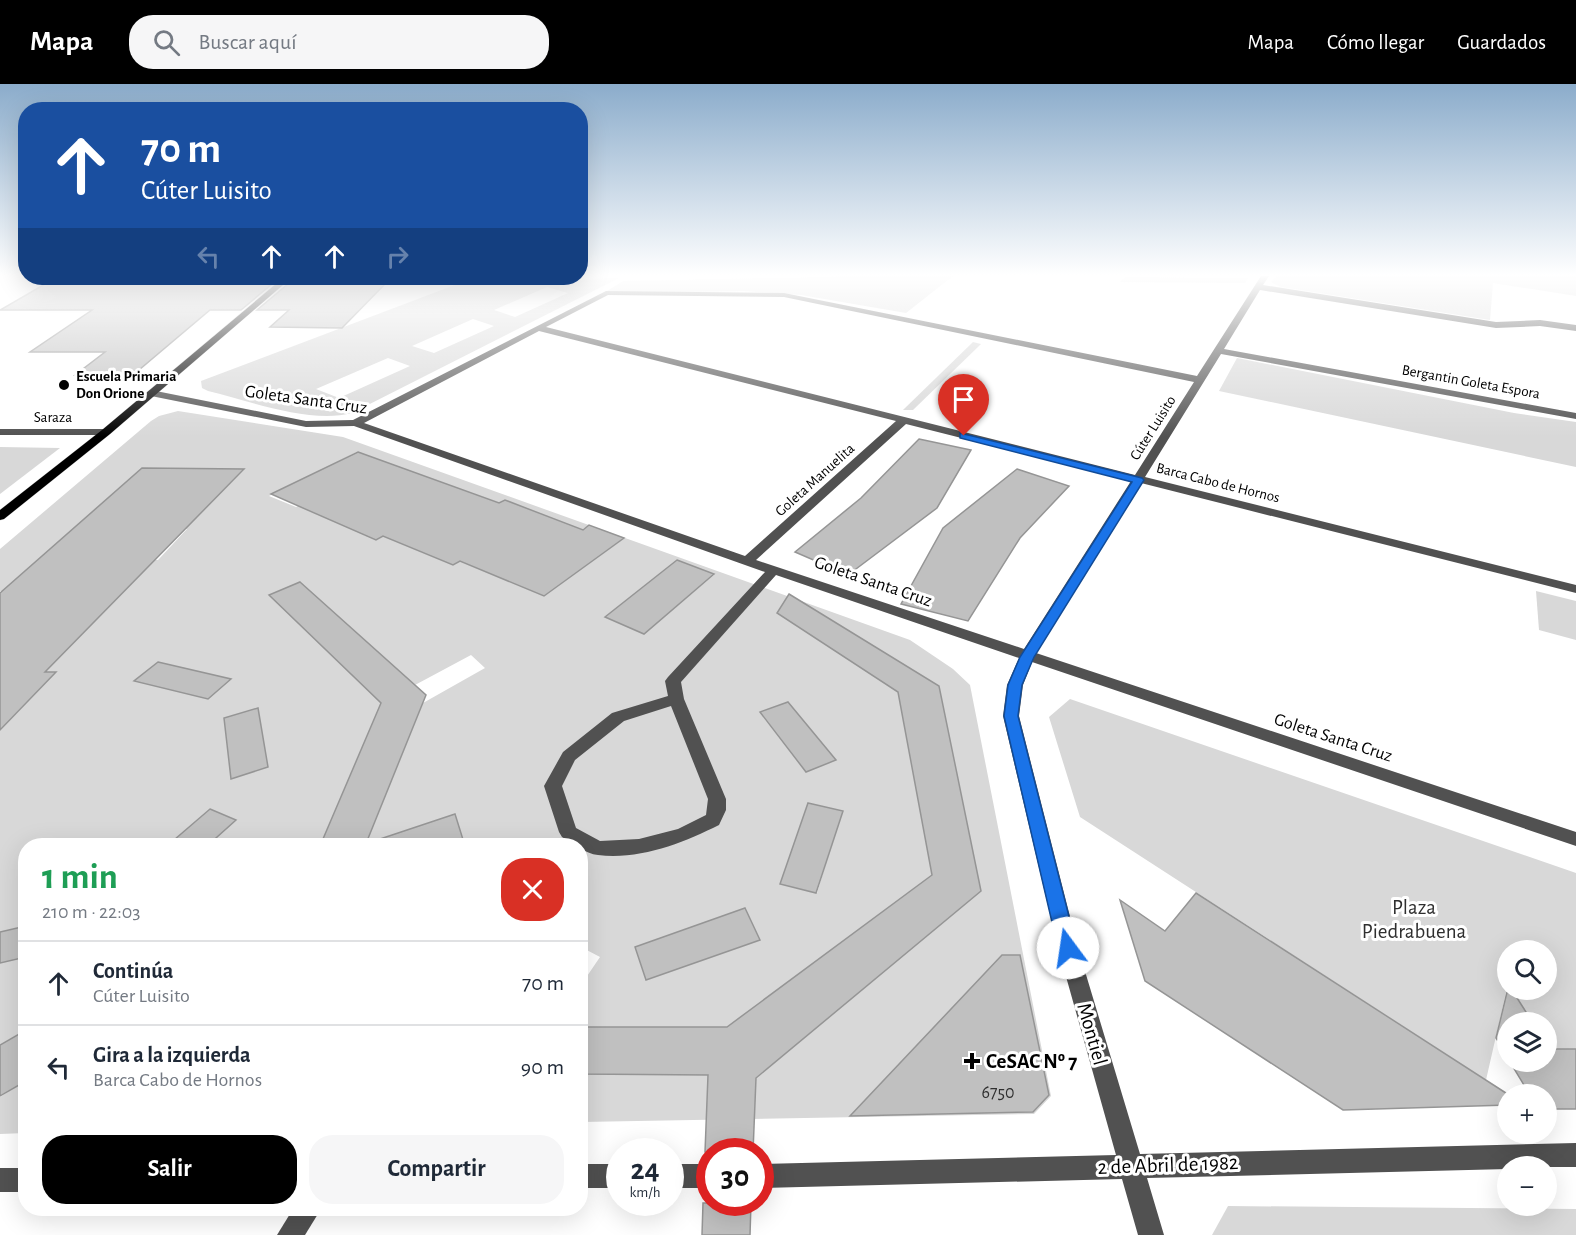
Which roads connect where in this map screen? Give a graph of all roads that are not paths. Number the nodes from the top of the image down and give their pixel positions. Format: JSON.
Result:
{"nodes":[{"id":1,"x":226,"y":330,"type":"edge"},
{"id":2,"x":535,"y":330,"type":"edge"},
{"id":3,"x":545,"y":330,"type":"edge"},
{"id":4,"x":954,"y":330,"type":"edge"},
{"id":5,"x":1232,"y":330,"type":"edge"},
{"id":6,"x":1219,"y":351,"type":"junction"},
{"id":7,"x":1201,"y":380,"type":"junction"},
{"id":8,"x":151,"y":393,"type":"junction"},
{"id":9,"x":1576,"y":416,"type":"edge"},
{"id":10,"x":903,"y":422,"type":"junction"},
{"id":11,"x":355,"y":423,"type":"junction"},
{"id":12,"x":0,"y":432,"type":"edge"},
{"id":13,"x":106,"y":432,"type":"junction"},
{"id":14,"x":1138,"y":480,"type":"junction"},
{"id":15,"x":0,"y":516,"type":"edge"},
{"id":16,"x":747,"y":561,"type":"junction"},
{"id":17,"x":774,"y":570,"type":"junction"},
{"id":18,"x":1576,"y":589,"type":"edge"},
{"id":19,"x":1027,"y":657,"type":"junction"},
{"id":20,"x":676,"y":699,"type":"junction"},
{"id":21,"x":579,"y":838,"type":"edge"},
{"id":22,"x":1576,"y":839,"type":"edge"},
{"id":23,"x":588,"y":843,"type":"edge"},
{"id":24,"x":1576,"y":1155,"type":"edge"},
{"id":25,"x":1130,"y":1165,"type":"junction"},
{"id":26,"x":588,"y":1176,"type":"edge"},
{"id":27,"x":606,"y":1176,"type":"edge"},
{"id":28,"x":774,"y":1176,"type":"edge"},
{"id":29,"x":0,"y":1180,"type":"edge"},
{"id":30,"x":18,"y":1180,"type":"edge"},
{"id":31,"x":303,"y":1216,"type":"edge"},
{"id":32,"x":290,"y":1235,"type":"edge"},
{"id":33,"x":1151,"y":1235,"type":"edge"}],
"edges":[{"from":1,"to":8,"type":"main road"},
{"from":2,"to":11,"type":"street"},
{"from":3,"to":10,"type":"street","name":"Barca Cabo de Hornos"},
{"from":4,"to":7,"type":"street"},
{"from":5,"to":6,"type":"street","name":"Cúter Luisito"},
{"from":6,"to":7,"type":"street","name":"Cúter Luisito"},
{"from":6,"to":9,"type":"street","name":"Bergantin Goleta Espora"},
{"from":7,"to":14,"type":"street","name":"Cúter Luisito"},
{"from":8,"to":11,"type":"street","name":"Goleta Santa Cruz"},
{"from":8,"to":13,"type":"main road"},
{"from":10,"to":14,"type":"street","name":"Barca Cabo de Hornos"},
{"from":10,"to":16,"type":"street","name":"Goleta Manuelita"},
{"from":11,"to":16,"type":"street","name":"Goleta Santa Cruz"},
{"from":12,"to":13,"type":"street","name":"Saraza"},
{"from":13,"to":15,"type":"main road"},
{"from":14,"to":18,"type":"street","name":"Barca Cabo de Hornos"},
{"from":14,"to":19,"type":"street","name":"Cúter Luisito"},
{"from":16,"to":17,"type":"street","name":"Goleta Santa Cruz"},
{"from":17,"to":19,"type":"street","name":"Goleta Santa Cruz"},
{"from":17,"to":20,"type":"street"},
{"from":19,"to":22,"type":"street","name":"Goleta Santa Cruz"},
{"from":19,"to":25,"type":"street","name":"Montiel"},
{"from":20,"to":21,"type":"street"},
{"from":20,"to":23,"type":"street"},
{"from":24,"to":25,"type":"street","name":"2 de Abril de 1982"},
{"from":25,"to":28,"type":"street","name":"2 de Abril de 1982"},
{"from":25,"to":33,"type":"street","name":"Montiel"},
{"from":26,"to":27,"type":"street"},
{"from":29,"to":30,"type":"street"},
{"from":31,"to":32,"type":"street"}]}
